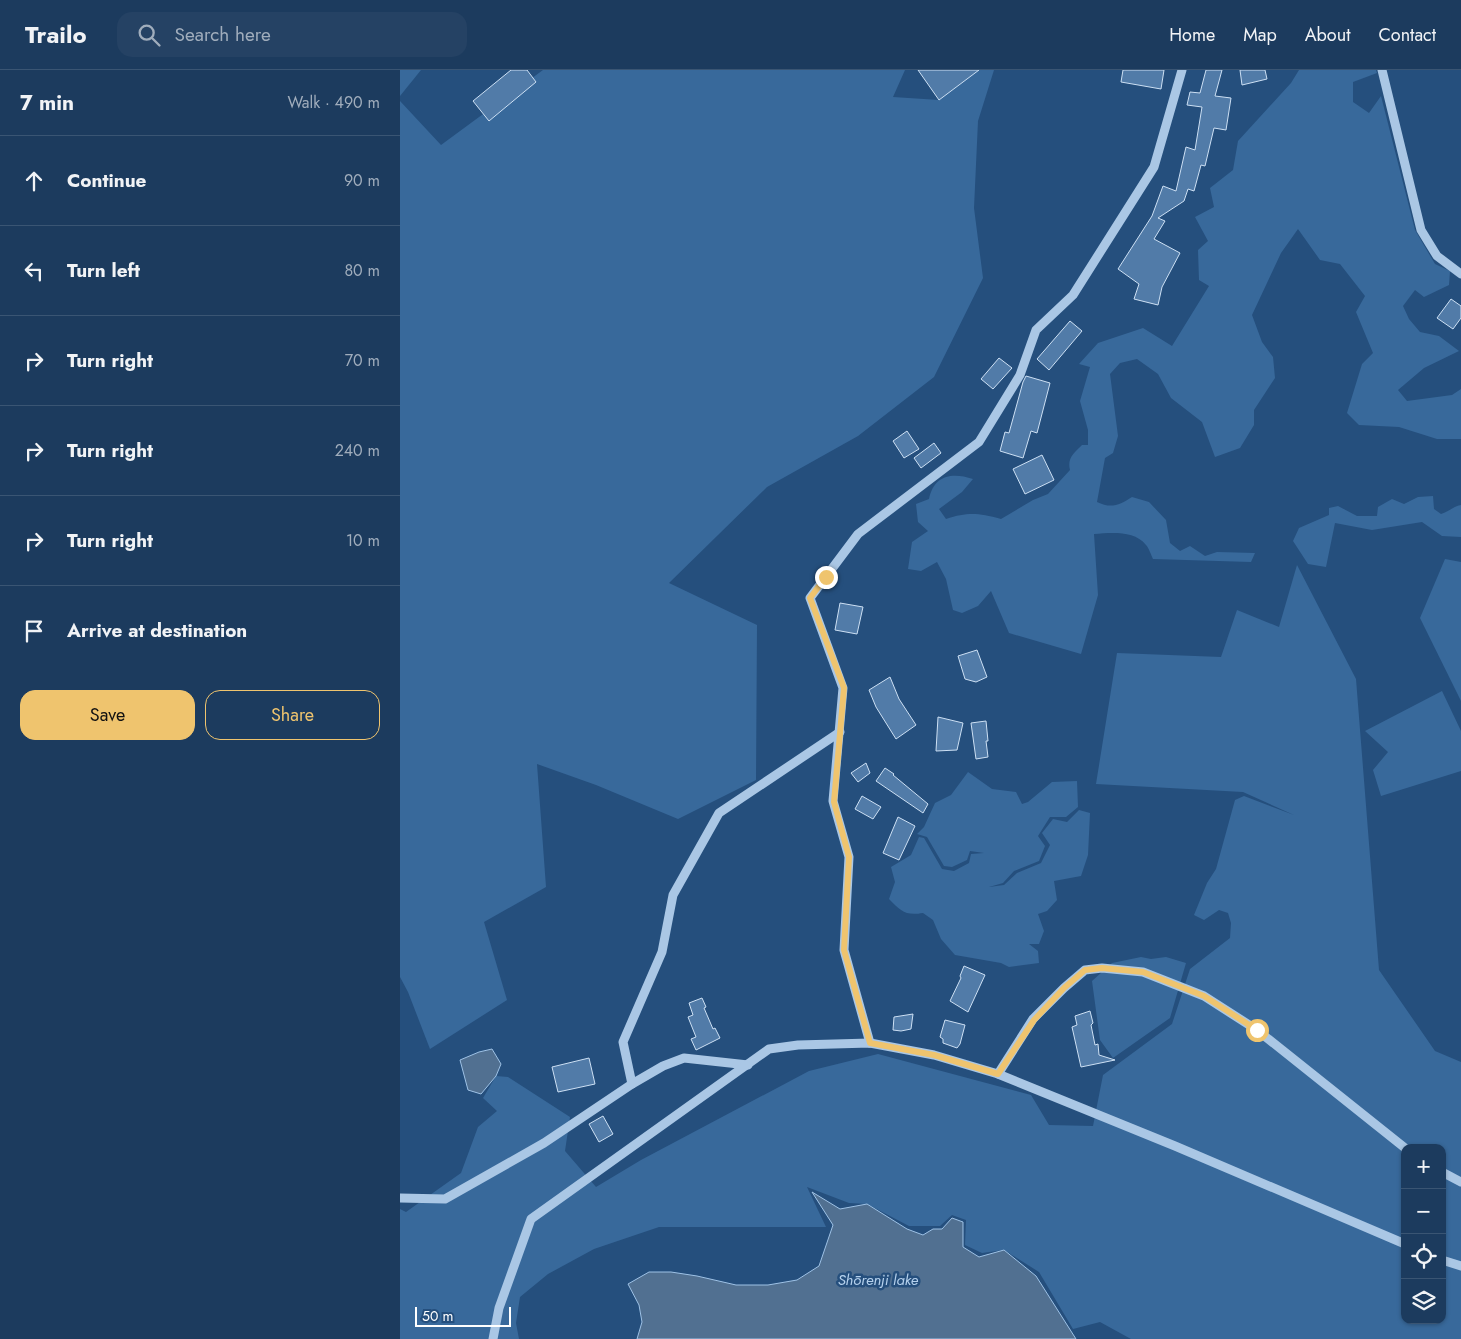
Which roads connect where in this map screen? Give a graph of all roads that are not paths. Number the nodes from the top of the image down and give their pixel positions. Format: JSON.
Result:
{"nodes":[{"id":1,"x":1182,"y":70,"type":"edge"},
{"id":2,"x":1382,"y":70,"type":"edge"},
{"id":3,"x":1461,"y":274,"type":"edge"},
{"id":4,"x":840,"y":732,"type":"junction"},
{"id":5,"x":870,"y":1043,"type":"junction"},
{"id":6,"x":748,"y":1065,"type":"junction"},
{"id":7,"x":998,"y":1074,"type":"junction"},
{"id":8,"x":632,"y":1084,"type":"junction"},
{"id":9,"x":1401,"y":1145,"type":"edge"},
{"id":10,"x":1446,"y":1174,"type":"edge"},
{"id":11,"x":1461,"y":1182,"type":"edge"},
{"id":12,"x":400,"y":1198,"type":"edge"},
{"id":13,"x":1401,"y":1242,"type":"edge"},
{"id":14,"x":1446,"y":1261,"type":"edge"},
{"id":15,"x":1461,"y":1266,"type":"edge"},
{"id":16,"x":493,"y":1339,"type":"edge"}],
"edges":[{"from":1,"to":4,"type":"street"},
{"from":2,"to":3,"type":"street"},
{"from":4,"to":5,"type":"street"},
{"from":4,"to":8,"type":"street"},
{"from":5,"to":6,"type":"street"},
{"from":5,"to":7,"type":"street"},
{"from":6,"to":8,"type":"street"},
{"from":6,"to":16,"type":"street"},
{"from":7,"to":9,"type":"street"},
{"from":7,"to":13,"type":"street"},
{"from":8,"to":12,"type":"street"},
{"from":10,"to":11,"type":"street"},
{"from":14,"to":15,"type":"street"}]}
